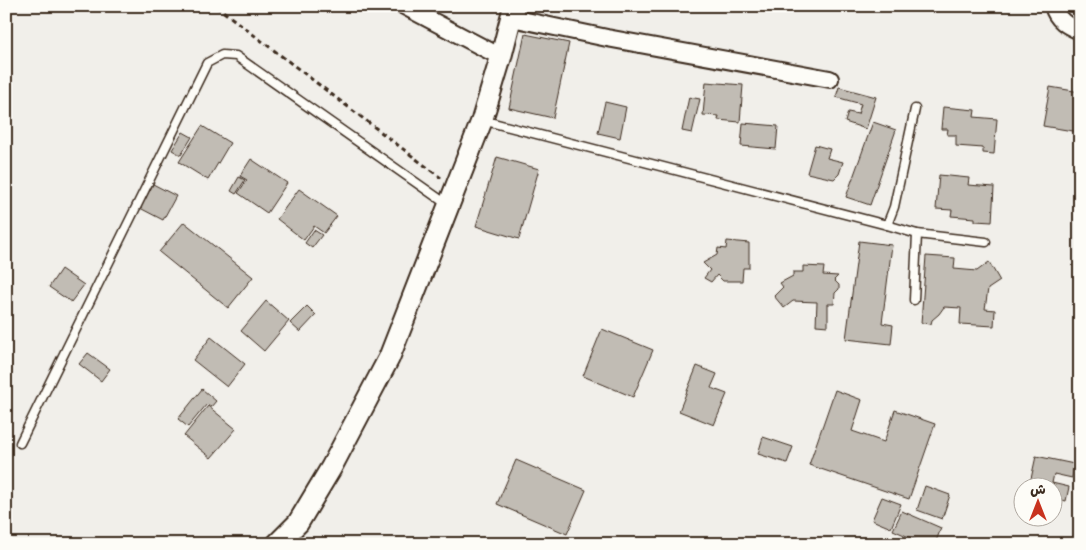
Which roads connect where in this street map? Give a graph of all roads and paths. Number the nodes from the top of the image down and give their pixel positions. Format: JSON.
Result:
{"nodes":[{"id":1,"x":216,"y":6,"type":"edge"},
{"id":2,"x":404,"y":6,"type":"edge"},
{"id":3,"x":1053,"y":6,"type":"edge"},
{"id":4,"x":513,"y":12,"type":"edge"},
{"id":5,"x":1080,"y":31,"type":"edge"},
{"id":6,"x":501,"y":57,"type":"junction"},
{"id":7,"x":830,"y":79,"type":"dead end"},
{"id":8,"x":915,"y":109,"type":"dead end"},
{"id":9,"x":482,"y":120,"type":"junction"},
{"id":10,"x":452,"y":198,"type":"junction"},
{"id":11,"x":887,"y":225,"type":"junction"},
{"id":12,"x":917,"y":234,"type":"junction"},
{"id":13,"x":986,"y":242,"type":"dead end"},
{"id":14,"x":914,"y":300,"type":"dead end"},
{"id":15,"x":20,"y":443,"type":"dead end"},
{"id":16,"x":277,"y":544,"type":"edge"}],
"edges":[{"from":1,"to":10,"type":"path"},
{"from":2,"to":6,"type":"street"},
{"from":3,"to":5,"type":"street"},
{"from":4,"to":6,"type":"street"},
{"from":4,"to":7,"type":"street"},
{"from":6,"to":9,"type":"street"},
{"from":8,"to":11,"type":"lane"},
{"from":9,"to":10,"type":"street"},
{"from":9,"to":11,"type":"lane"},
{"from":10,"to":15,"type":"lane"},
{"from":10,"to":16,"type":"street"},
{"from":11,"to":12,"type":"lane"},
{"from":12,"to":13,"type":"lane"},
{"from":12,"to":14,"type":"lane"}]}
